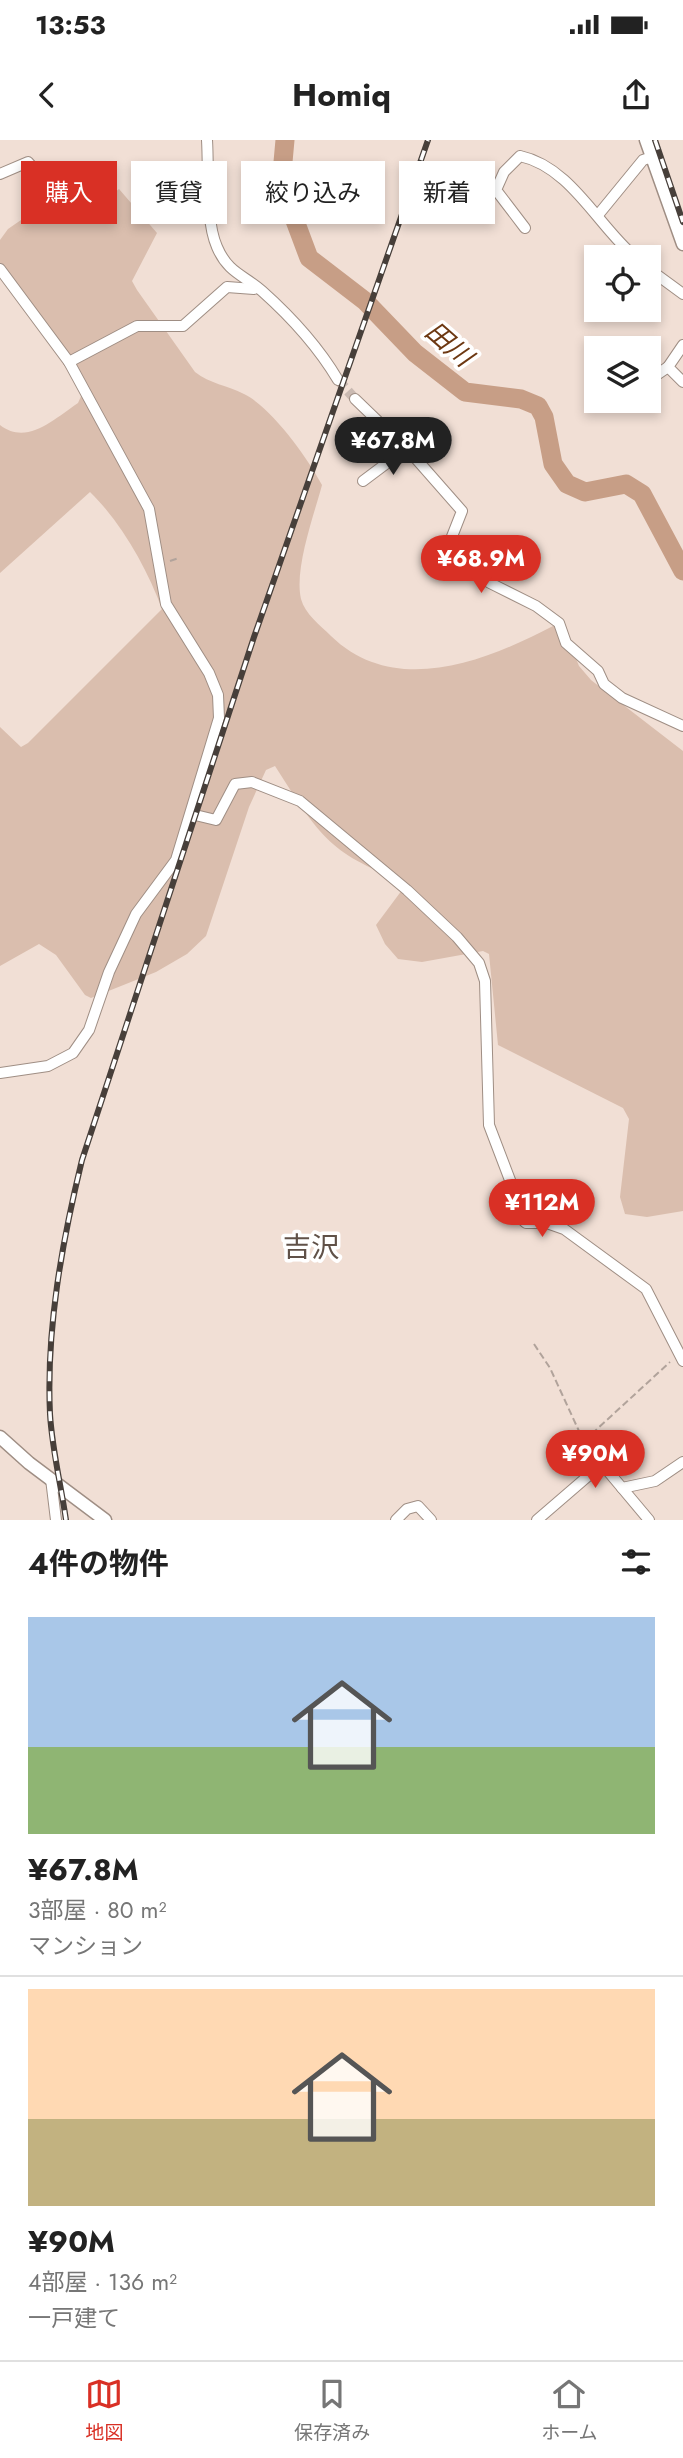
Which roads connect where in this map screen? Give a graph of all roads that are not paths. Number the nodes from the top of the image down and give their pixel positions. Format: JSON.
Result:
{"nodes":[{"id":1,"x":207,"y":140,"type":"edge"},
{"id":2,"x":646,"y":140,"type":"edge"},
{"id":3,"x":652,"y":157,"type":"junction"},
{"id":4,"x":21,"y":165,"type":"edge"},
{"id":5,"x":0,"y":174,"type":"edge"},
{"id":6,"x":598,"y":215,"type":"junction"},
{"id":7,"x":525,"y":228,"type":"dead end"},
{"id":8,"x":683,"y":244,"type":"edge"},
{"id":9,"x":624,"y":245,"type":"edge"},
{"id":10,"x":0,"y":269,"type":"edge"},
{"id":11,"x":661,"y":277,"type":"edge"},
{"id":12,"x":260,"y":289,"type":"junction"},
{"id":13,"x":683,"y":293,"type":"edge"},
{"id":14,"x":683,"y":345,"type":"edge"},
{"id":15,"x":69,"y":362,"type":"junction"},
{"id":16,"x":668,"y":367,"type":"junction"},
{"id":17,"x":661,"y":372,"type":"edge"},
{"id":18,"x":338,"y":380,"type":"tunnel mouth"},
{"id":19,"x":683,"y":382,"type":"edge"},
{"id":20,"x":355,"y":398,"type":"tunnel mouth"},
{"id":21,"x":411,"y":453,"type":"junction"},
{"id":22,"x":363,"y":481,"type":"dead end"},
{"id":23,"x":683,"y":726,"type":"edge"},
{"id":24,"x":191,"y":814,"type":"junction"},
{"id":25,"x":0,"y":1073,"type":"edge"},
{"id":26,"x":681,"y":1357,"type":"edge"},
{"id":27,"x":0,"y":1437,"type":"edge"},
{"id":28,"x":683,"y":1462,"type":"edge"},
{"id":29,"x":51,"y":1479,"type":"junction"},
{"id":30,"x":622,"y":1488,"type":"junction"},
{"id":31,"x":56,"y":1520,"type":"edge"},
{"id":32,"x":105,"y":1520,"type":"edge"},
{"id":33,"x":396,"y":1520,"type":"edge"},
{"id":34,"x":430,"y":1520,"type":"edge"},
{"id":35,"x":537,"y":1520,"type":"edge"},
{"id":36,"x":649,"y":1520,"type":"edge"}],
"edges":[{"from":1,"to":12,"type":"street"},
{"from":2,"to":3,"type":"street"},
{"from":3,"to":6,"type":"street"},
{"from":3,"to":8,"type":"street"},
{"from":4,"to":5,"type":"street"},
{"from":6,"to":7,"type":"street"},
{"from":6,"to":9,"type":"street"},
{"from":10,"to":15,"type":"street"},
{"from":11,"to":13,"type":"street"},
{"from":12,"to":15,"type":"street"},
{"from":12,"to":18,"type":"street"},
{"from":14,"to":16,"type":"street"},
{"from":15,"to":24,"type":"street"},
{"from":16,"to":17,"type":"street"},
{"from":16,"to":19,"type":"street"},
{"from":20,"to":21,"type":"street"},
{"from":21,"to":22,"type":"street"},
{"from":21,"to":23,"type":"street"},
{"from":24,"to":25,"type":"street"},
{"from":24,"to":26,"type":"street"},
{"from":27,"to":29,"type":"street"},
{"from":28,"to":30,"type":"street"},
{"from":29,"to":31,"type":"street"},
{"from":29,"to":32,"type":"street"},
{"from":30,"to":35,"type":"street"},
{"from":30,"to":36,"type":"street"},
{"from":33,"to":34,"type":"street"}]}
